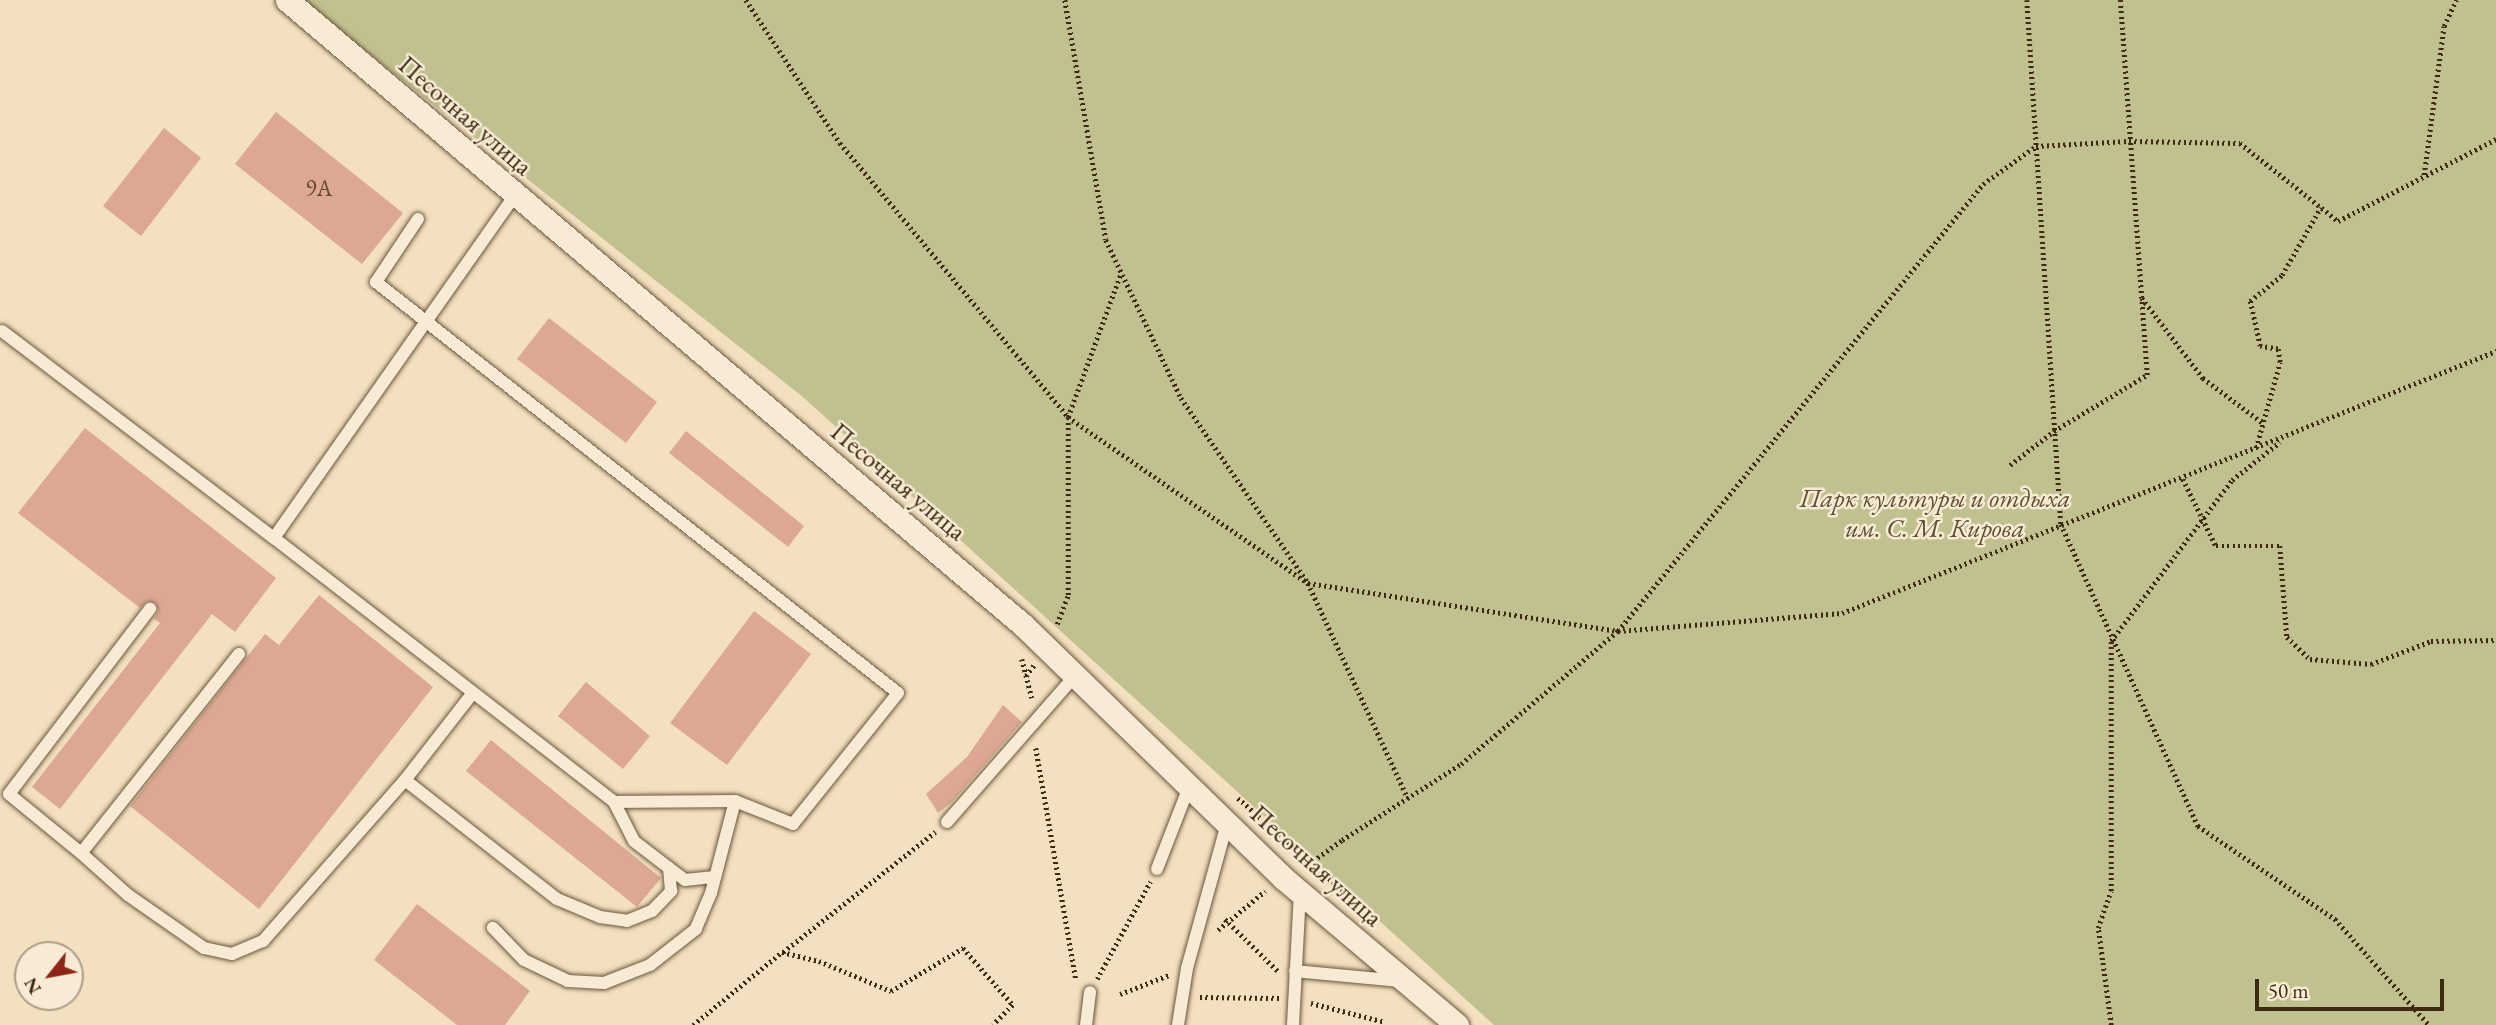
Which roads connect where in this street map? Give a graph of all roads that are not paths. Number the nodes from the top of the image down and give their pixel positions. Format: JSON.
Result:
{"nodes":[{"id":1,"x":287,"y":0,"type":"edge"},
{"id":2,"x":514,"y":195,"type":"junction"},
{"id":3,"x":418,"y":219,"type":"dead end"},
{"id":4,"x":426,"y":321,"type":"junction"},
{"id":5,"x":2,"y":331,"type":"edge"},
{"id":6,"x":274,"y":538,"type":"junction"},
{"id":7,"x":150,"y":609,"type":"dead end"},
{"id":8,"x":239,"y":654,"type":"dead end"},
{"id":9,"x":1075,"y":676,"type":"junction"},
{"id":10,"x":472,"y":694,"type":"junction"},
{"id":11,"x":405,"y":780,"type":"junction"},
{"id":12,"x":1189,"y":787,"type":"junction"},
{"id":13,"x":735,"y":801,"type":"junction"},
{"id":14,"x":614,"y":802,"type":"junction"},
{"id":15,"x":947,"y":822,"type":"road end"},
{"id":16,"x":1227,"y":824,"type":"junction"},
{"id":17,"x":81,"y":853,"type":"junction"},
{"id":18,"x":669,"y":868,"type":"junction"},
{"id":19,"x":1157,"y":869,"type":"road end"},
{"id":20,"x":715,"y":877,"type":"junction"},
{"id":21,"x":1300,"y":893,"type":"junction"},
{"id":22,"x":493,"y":928,"type":"dead end"},
{"id":23,"x":1296,"y":971,"type":"junction"},
{"id":24,"x":1406,"y":982,"type":"junction"},
{"id":25,"x":1084,"y":992,"type":"road end"},
{"id":26,"x":1086,"y":1025,"type":"edge"},
{"id":27,"x":1178,"y":1025,"type":"edge"},
{"id":28,"x":1293,"y":1025,"type":"edge"},
{"id":29,"x":1457,"y":1025,"type":"edge"}],
"edges":[{"from":1,"to":2,"type":"street","name":"Песочная улица"},
{"from":2,"to":4,"type":"lane"},
{"from":2,"to":9,"type":"street","name":"Песочная улица"},
{"from":3,"to":4,"type":"lane"},
{"from":4,"to":6,"type":"lane"},
{"from":4,"to":13,"type":"lane"},
{"from":5,"to":6,"type":"lane"},
{"from":6,"to":10,"type":"lane"},
{"from":7,"to":17,"type":"lane"},
{"from":8,"to":17,"type":"lane"},
{"from":9,"to":12,"type":"street","name":"Песочная улица"},
{"from":9,"to":15,"type":"lane"},
{"from":10,"to":11,"type":"lane"},
{"from":10,"to":14,"type":"lane"},
{"from":11,"to":17,"type":"lane"},
{"from":11,"to":18,"type":"lane"},
{"from":12,"to":16,"type":"street","name":"Песочная улица"},
{"from":12,"to":19,"type":"lane"},
{"from":13,"to":14,"type":"lane"},
{"from":13,"to":20,"type":"lane"},
{"from":14,"to":18,"type":"lane"},
{"from":16,"to":21,"type":"street","name":"Песочная улица"},
{"from":16,"to":27,"type":"lane"},
{"from":18,"to":20,"type":"lane"},
{"from":20,"to":22,"type":"lane"},
{"from":21,"to":23,"type":"lane"},
{"from":21,"to":24,"type":"street","name":"Песочная улица"},
{"from":23,"to":24,"type":"lane"},
{"from":23,"to":28,"type":"lane"},
{"from":24,"to":29,"type":"street","name":"Песочная улица"},
{"from":25,"to":26,"type":"lane"}]}
